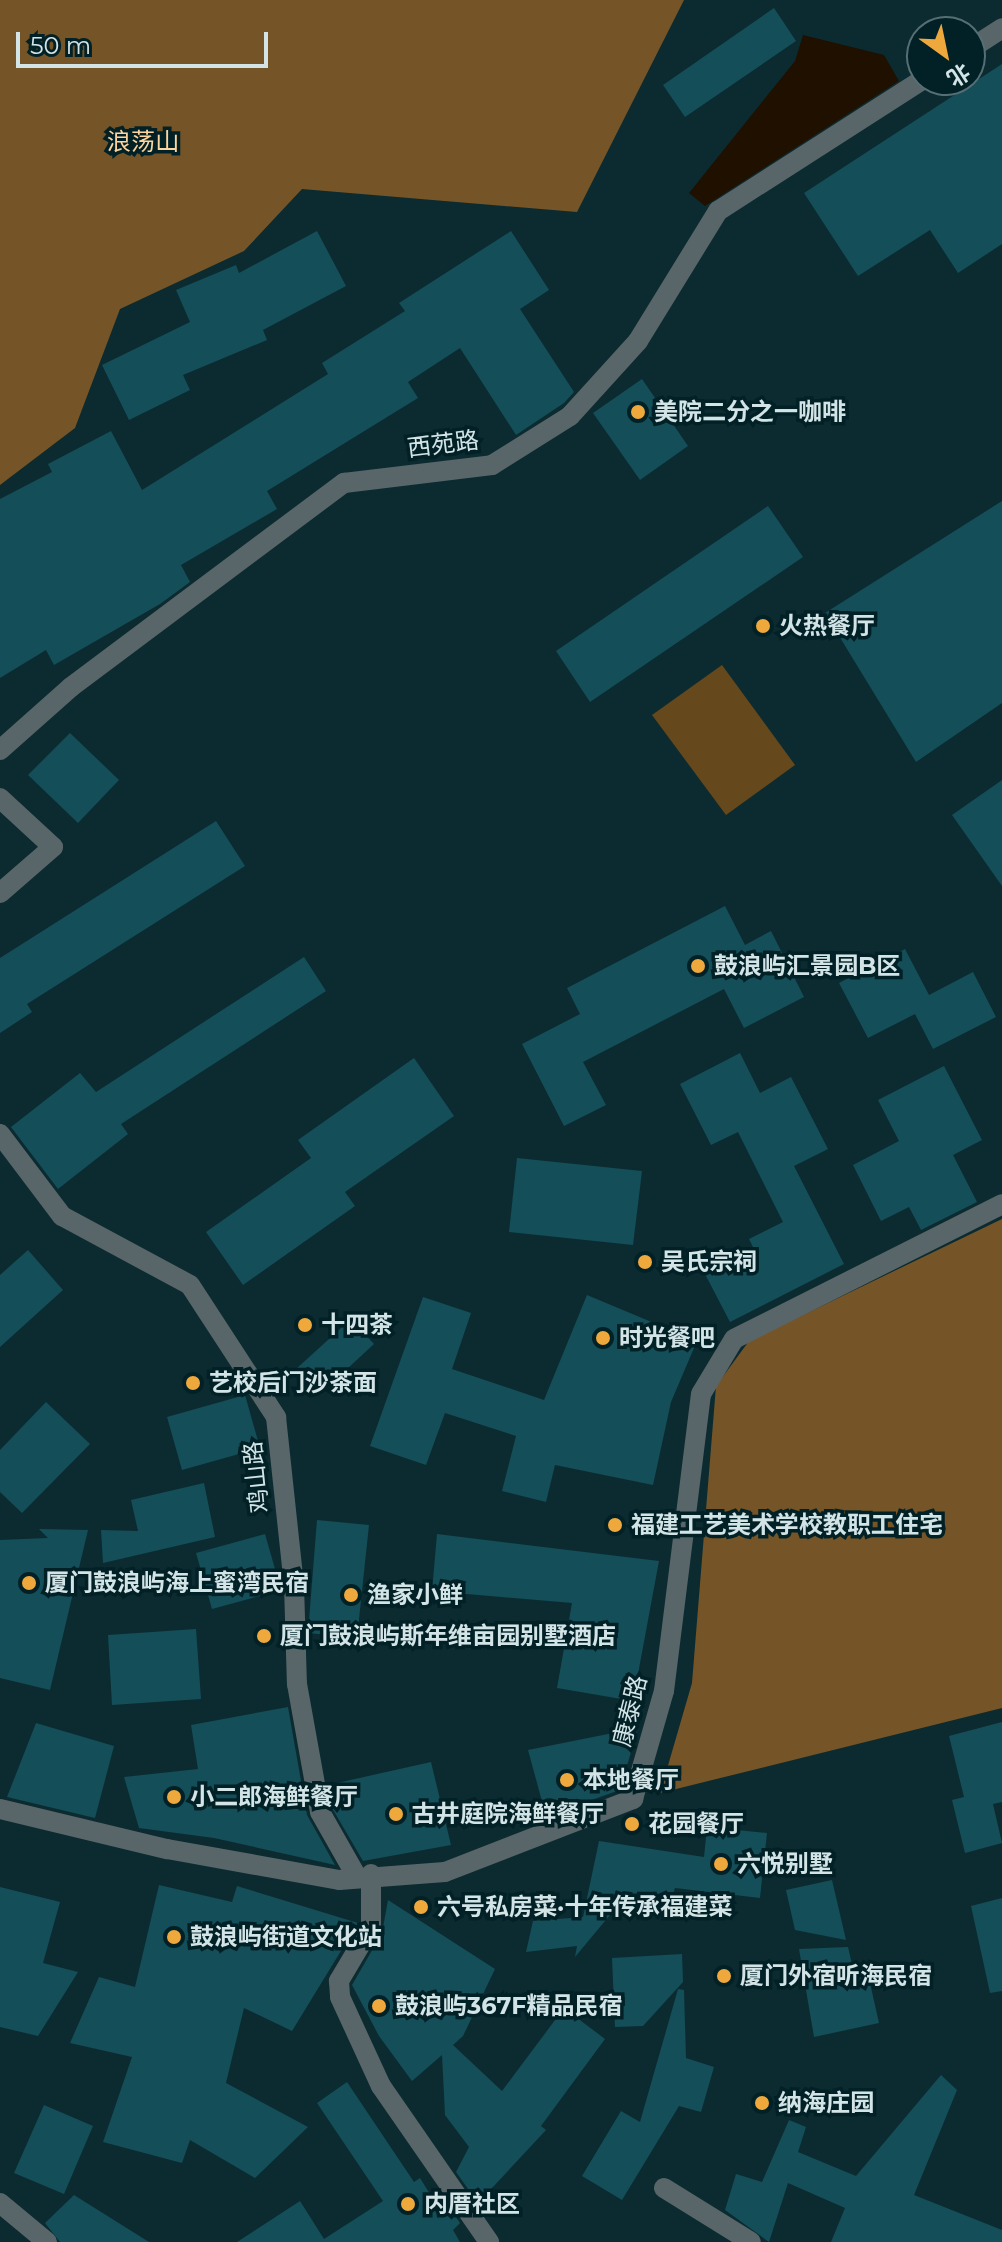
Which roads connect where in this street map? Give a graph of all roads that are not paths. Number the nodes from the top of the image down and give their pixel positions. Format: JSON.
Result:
{"nodes":[{"id":1,"x":906,"y":90,"type":"edge"},
{"id":2,"x":0,"y":750,"type":"edge"},
{"id":3,"x":0,"y":798,"type":"edge"},
{"id":4,"x":0,"y":893,"type":"edge"},
{"id":5,"x":0,"y":1134,"type":"edge"},
{"id":6,"x":1002,"y":1204,"type":"edge"},
{"id":7,"x":0,"y":1809,"type":"edge"},
{"id":8,"x":364,"y":1875,"type":"junction"},
{"id":9,"x":664,"y":2188,"type":"dead end"},
{"id":10,"x":0,"y":2203,"type":"edge"},
{"id":11,"x":47,"y":2242,"type":"edge"},
{"id":12,"x":489,"y":2242,"type":"edge"},
{"id":13,"x":751,"y":2242,"type":"edge"}],
"edges":[{"from":1,"to":2,"type":"street","name":"西苑路"},
{"from":3,"to":4,"type":"street"},
{"from":5,"to":8,"type":"street","name":"鸡山路"},
{"from":6,"to":8,"type":"street","name":"康泰路"},
{"from":7,"to":8,"type":"street","name":"康泰路"},
{"from":8,"to":12,"type":"street"},
{"from":9,"to":13,"type":"street"},
{"from":10,"to":11,"type":"street"}]}
